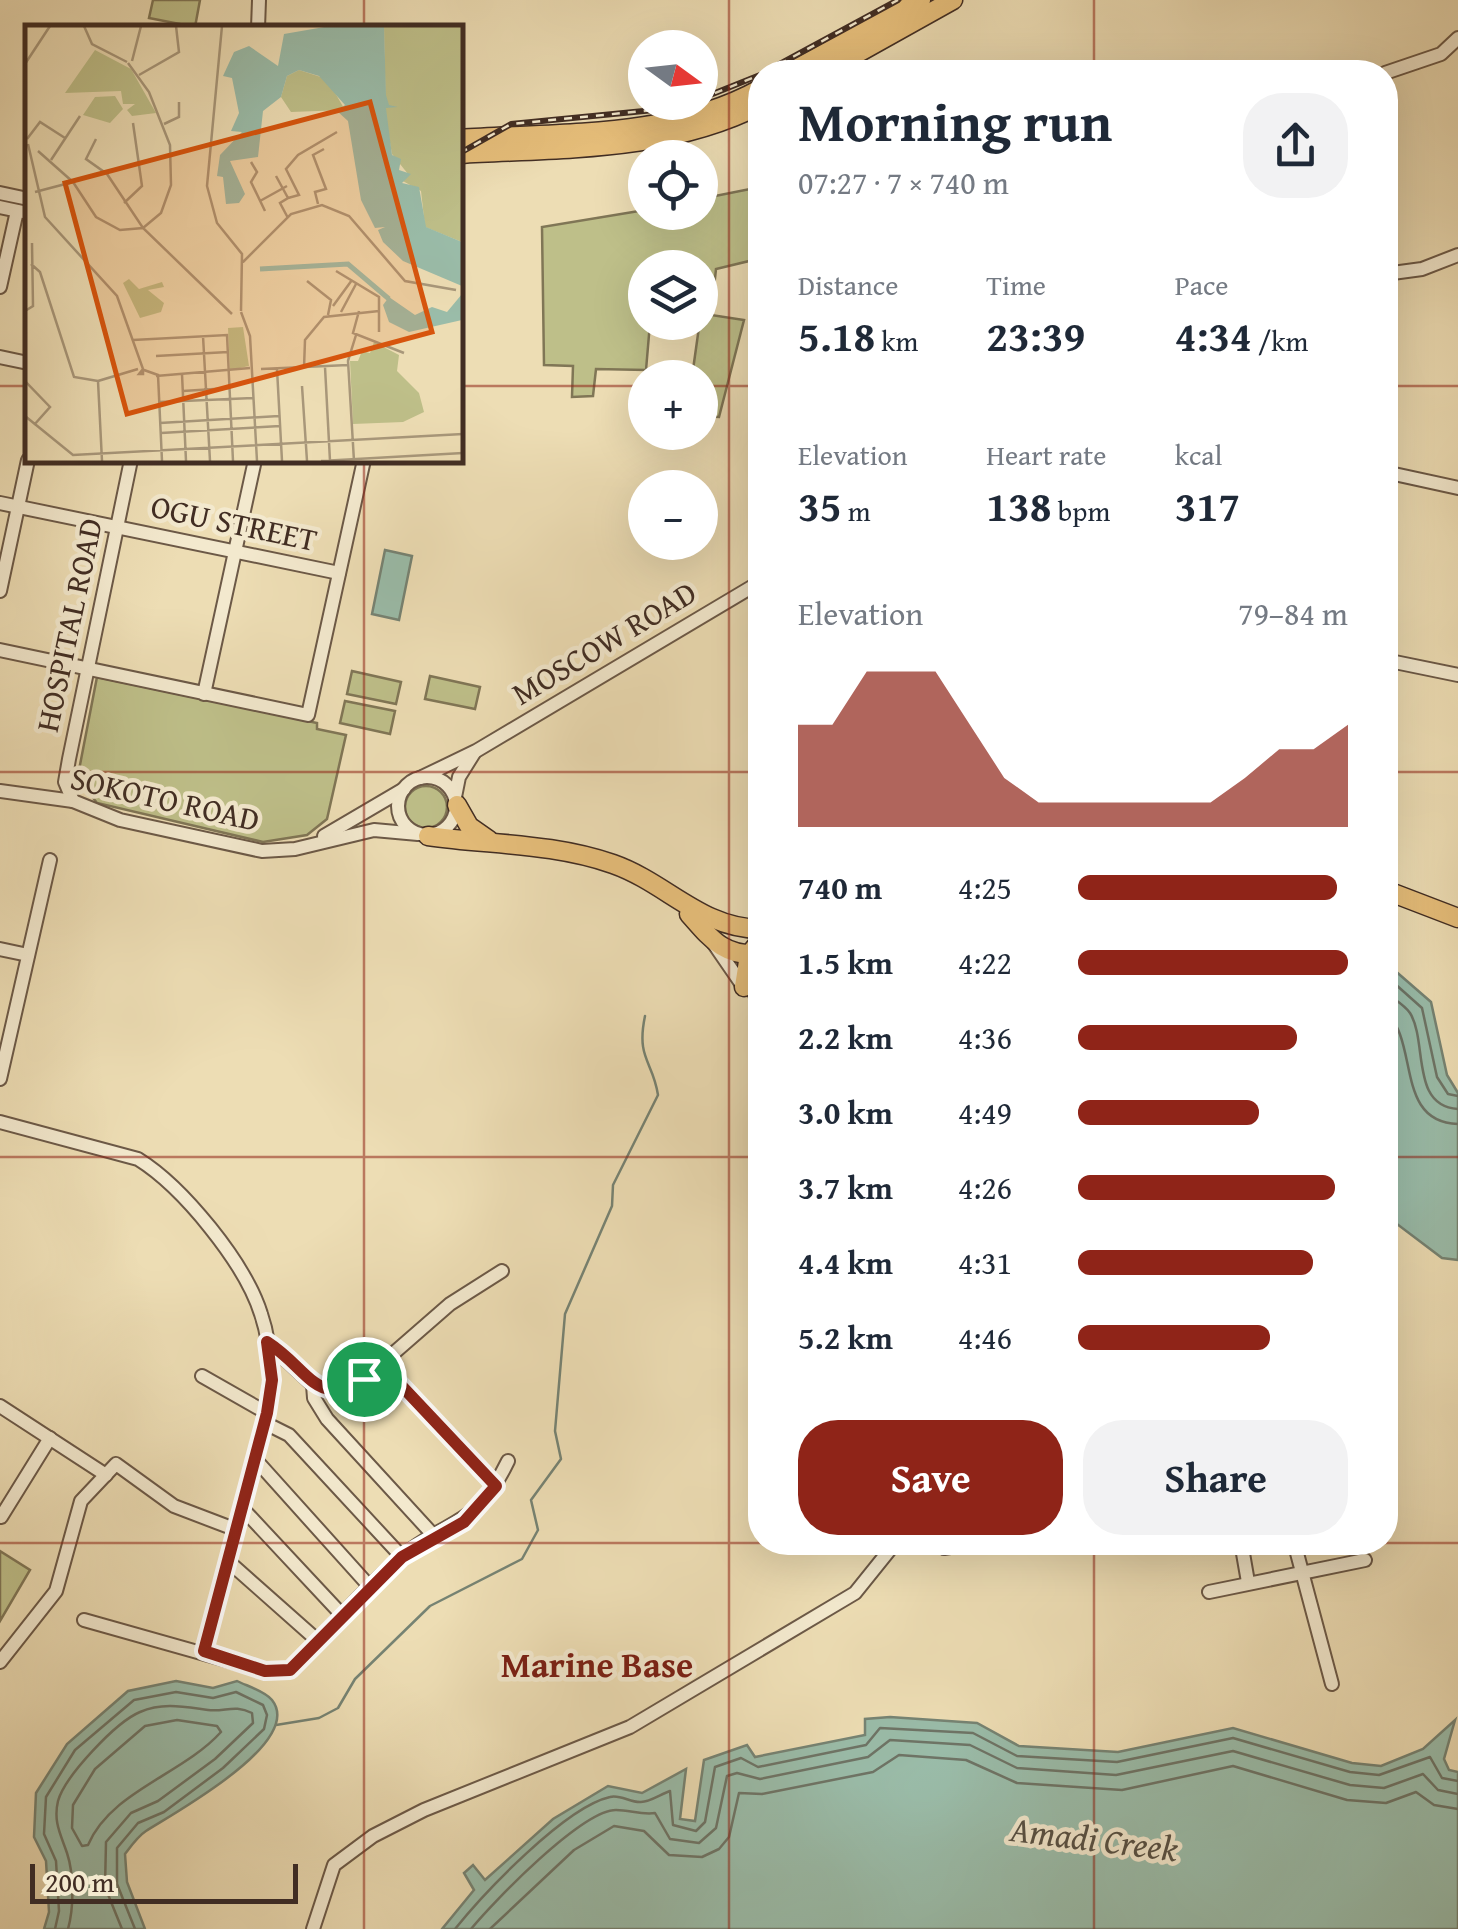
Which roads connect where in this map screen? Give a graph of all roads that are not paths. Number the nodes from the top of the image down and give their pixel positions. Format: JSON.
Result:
{"nodes":[{"id":1,"x":259,"y":0,"type":"edge"},
{"id":2,"x":921,"y":0,"type":"edge"},
{"id":3,"x":953,"y":0,"type":"edge"},
{"id":4,"x":258,"y":25,"type":"edge"},
{"id":5,"x":1456,"y":43,"type":"edge"},
{"id":6,"x":812,"y":60,"type":"edge"},
{"id":7,"x":846,"y":60,"type":"edge"},
{"id":8,"x":1398,"y":68,"type":"edge"},
{"id":9,"x":748,"y":94,"type":"edge"},
{"id":10,"x":748,"y":110,"type":"edge"},
{"id":11,"x":462,"y":139,"type":"edge"},
{"id":12,"x":462,"y":154,"type":"edge"},
{"id":13,"x":0,"y":193,"type":"edge"},
{"id":14,"x":25,"y":198,"type":"edge"},
{"id":15,"x":0,"y":207,"type":"edge"},
{"id":16,"x":22,"y":212,"type":"edge"},
{"id":17,"x":1458,"y":255,"type":"edge"},
{"id":18,"x":1398,"y":272,"type":"edge"},
{"id":19,"x":0,"y":287,"type":"edge"},
{"id":20,"x":0,"y":356,"type":"edge"},
{"id":21,"x":25,"y":361,"type":"edge"},
{"id":22,"x":28,"y":462,"type":"edge"},
{"id":23,"x":131,"y":462,"type":"edge"},
{"id":24,"x":255,"y":462,"type":"edge"},
{"id":25,"x":364,"y":462,"type":"edge"},
{"id":26,"x":1398,"y":475,"type":"edge"},
{"id":27,"x":1458,"y":488,"type":"edge"},
{"id":28,"x":0,"y":503,"type":"edge"},
{"id":29,"x":17,"y":507,"type":"junction"},
{"id":30,"x":117,"y":527,"type":"junction"},
{"id":31,"x":236,"y":552,"type":"junction"},
{"id":32,"x":340,"y":573,"type":"junction"},
{"id":33,"x":748,"y":589,"type":"edge"},
{"id":34,"x":0,"y":592,"type":"edge"},
{"id":35,"x":0,"y":650,"type":"edge"},
{"id":36,"x":1398,"y":663,"type":"edge"},
{"id":37,"x":90,"y":669,"type":"junction"},
{"id":38,"x":1458,"y":675,"type":"edge"},
{"id":39,"x":204,"y":694,"type":"junction"},
{"id":40,"x":476,"y":751,"type":"junction"},
{"id":41,"x":420,"y":778,"type":"junction"},
{"id":42,"x":404,"y":789,"type":"junction"},
{"id":43,"x":0,"y":791,"type":"edge"},
{"id":44,"x":73,"y":801,"type":"junction"},
{"id":45,"x":456,"y":801,"type":"junction"},
{"id":46,"x":423,"y":835,"type":"junction"},
{"id":47,"x":318,"y":840,"type":"junction"},
{"id":48,"x":489,"y":840,"type":"junction"},
{"id":49,"x":50,"y":860,"type":"dead end"},
{"id":50,"x":1398,"y":895,"type":"edge"},
{"id":51,"x":675,"y":899,"type":"junction"},
{"id":52,"x":702,"y":916,"type":"junction"},
{"id":53,"x":1458,"y":918,"type":"edge"},
{"id":54,"x":748,"y":929,"type":"edge"},
{"id":55,"x":712,"y":942,"type":"junction"},
{"id":56,"x":0,"y":949,"type":"edge"},
{"id":57,"x":28,"y":954,"type":"junction"},
{"id":58,"x":748,"y":968,"type":"edge"},
{"id":59,"x":748,"y":970,"type":"edge"},
{"id":60,"x":748,"y":970,"type":"edge"},
{"id":61,"x":0,"y":1079,"type":"edge"},
{"id":62,"x":0,"y":1122,"type":"edge"},
{"id":63,"x":502,"y":1271,"type":"dead end"},
{"id":64,"x":267,"y":1342,"type":"junction"},
{"id":65,"x":381,"y":1364,"type":"junction"},
{"id":66,"x":202,"y":1376,"type":"dead end"},
{"id":67,"x":313,"y":1385,"type":"junction"},
{"id":68,"x":0,"y":1406,"type":"edge"},
{"id":69,"x":266,"y":1418,"type":"junction"},
{"id":70,"x":50,"y":1438,"type":"junction"},
{"id":71,"x":255,"y":1459,"type":"junction"},
{"id":72,"x":508,"y":1462,"type":"dead end"},
{"id":73,"x":106,"y":1475,"type":"junction"},
{"id":74,"x":496,"y":1486,"type":"junction"},
{"id":75,"x":242,"y":1508,"type":"junction"},
{"id":76,"x":1,"y":1517,"type":"edge"},
{"id":77,"x":237,"y":1530,"type":"junction"},
{"id":78,"x":435,"y":1537,"type":"junction"},
{"id":79,"x":887,"y":1555,"type":"edge"},
{"id":80,"x":1243,"y":1555,"type":"edge"},
{"id":81,"x":1297,"y":1555,"type":"edge"},
{"id":82,"x":402,"y":1557,"type":"junction"},
{"id":83,"x":1365,"y":1560,"type":"dead end"},
{"id":84,"x":228,"y":1562,"type":"junction"},
{"id":85,"x":1302,"y":1574,"type":"junction"},
{"id":86,"x":1248,"y":1582,"type":"junction"},
{"id":87,"x":371,"y":1588,"type":"junction"},
{"id":88,"x":1209,"y":1592,"type":"dead end"},
{"id":89,"x":342,"y":1615,"type":"junction"},
{"id":90,"x":84,"y":1620,"type":"dead end"},
{"id":91,"x":317,"y":1640,"type":"junction"},
{"id":92,"x":204,"y":1651,"type":"junction"},
{"id":93,"x":0,"y":1662,"type":"edge"},
{"id":94,"x":1332,"y":1684,"type":"dead end"},
{"id":95,"x":313,"y":1929,"type":"edge"}],
"edges":[{"from":1,"to":4,"type":"street"},
{"from":2,"to":6,"type":"main road"},
{"from":3,"to":7,"type":"main road"},
{"from":5,"to":8,"type":"street"},
{"from":9,"to":11,"type":"main road"},
{"from":10,"to":12,"type":"main road"},
{"from":13,"to":14,"type":"street"},
{"from":15,"to":16,"type":"street"},
{"from":16,"to":19,"type":"street"},
{"from":17,"to":18,"type":"street"},
{"from":20,"to":21,"type":"street"},
{"from":22,"to":29,"type":"street"},
{"from":23,"to":30,"type":"street","name":"HOSPITAL ROAD"},
{"from":24,"to":31,"type":"street"},
{"from":25,"to":32,"type":"street"},
{"from":26,"to":27,"type":"street"},
{"from":28,"to":29,"type":"street","name":"OGU STREET"},
{"from":29,"to":30,"type":"street","name":"OGU STREET"},
{"from":29,"to":34,"type":"street"},
{"from":30,"to":31,"type":"street","name":"OGU STREET"},
{"from":30,"to":37,"type":"street","name":"HOSPITAL ROAD"},
{"from":31,"to":32,"type":"street","name":"OGU STREET"},
{"from":31,"to":39,"type":"street"},
{"from":32,"to":39,"type":"street"},
{"from":33,"to":40,"type":"street","name":"MOSCOW ROAD"},
{"from":35,"to":37,"type":"street"},
{"from":36,"to":38,"type":"street"},
{"from":37,"to":39,"type":"street"},
{"from":37,"to":44,"type":"street","name":"HOSPITAL ROAD"},
{"from":40,"to":41,"type":"street","name":"MOSCOW ROAD"},
{"from":40,"to":45,"type":"street"},
{"from":41,"to":42,"type":"street"},
{"from":41,"to":45,"type":"street"},
{"from":42,"to":46,"type":"street"},
{"from":42,"to":47,"type":"street","name":"SOKOTO ROAD"},
{"from":43,"to":44,"type":"street","name":"SOKOTO ROAD"},
{"from":44,"to":47,"type":"street","name":"SOKOTO ROAD"},
{"from":45,"to":46,"type":"street"},
{"from":45,"to":48,"type":"main road"},
{"from":46,"to":47,"type":"street","name":"SOKOTO ROAD"},
{"from":46,"to":48,"type":"main road"},
{"from":48,"to":51,"type":"main road"},
{"from":49,"to":57,"type":"street"},
{"from":50,"to":53,"type":"main road"},
{"from":51,"to":52,"type":"main road"},
{"from":51,"to":55,"type":"main road"},
{"from":52,"to":54,"type":"main road"},
{"from":52,"to":58,"type":"street"},
{"from":55,"to":59,"type":"main road"},
{"from":55,"to":60,"type":"street"},
{"from":56,"to":57,"type":"street"},
{"from":57,"to":61,"type":"street"},
{"from":62,"to":64,"type":"street"},
{"from":63,"to":65,"type":"street"},
{"from":64,"to":67,"type":"street"},
{"from":64,"to":69,"type":"street"},
{"from":65,"to":67,"type":"street"},
{"from":65,"to":74,"type":"street"},
{"from":66,"to":69,"type":"street"},
{"from":67,"to":78,"type":"street"},
{"from":68,"to":70,"type":"street"},
{"from":69,"to":71,"type":"street"},
{"from":69,"to":82,"type":"street"},
{"from":70,"to":73,"type":"street"},
{"from":70,"to":76,"type":"street"},
{"from":71,"to":75,"type":"street"},
{"from":71,"to":87,"type":"street"},
{"from":72,"to":74,"type":"street"},
{"from":73,"to":77,"type":"street"},
{"from":73,"to":93,"type":"street"},
{"from":74,"to":78,"type":"street"},
{"from":75,"to":77,"type":"street"},
{"from":75,"to":89,"type":"street"},
{"from":77,"to":84,"type":"street"},
{"from":78,"to":82,"type":"street"},
{"from":79,"to":95,"type":"street"},
{"from":80,"to":86,"type":"street"},
{"from":81,"to":85,"type":"street"},
{"from":82,"to":87,"type":"street"},
{"from":83,"to":85,"type":"street"},
{"from":84,"to":91,"type":"street"},
{"from":84,"to":92,"type":"street"},
{"from":85,"to":86,"type":"street"},
{"from":85,"to":94,"type":"street"},
{"from":86,"to":88,"type":"street"},
{"from":87,"to":89,"type":"street"},
{"from":89,"to":91,"type":"street"},
{"from":90,"to":92,"type":"street"},
{"from":91,"to":92,"type":"street"}]}
